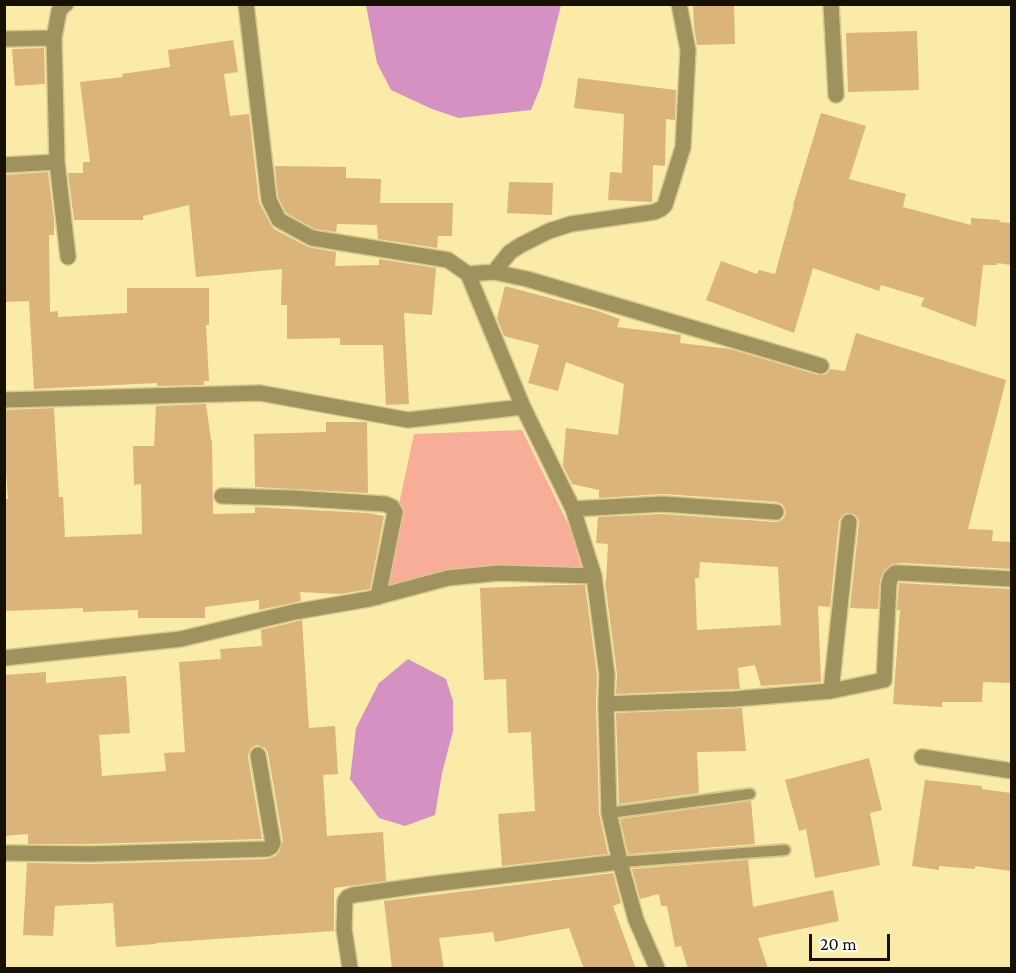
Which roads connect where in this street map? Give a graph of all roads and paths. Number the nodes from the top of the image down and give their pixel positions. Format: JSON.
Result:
{"nodes":[{"id":1,"x":66,"y":4,"type":"edge"},
{"id":2,"x":246,"y":4,"type":"edge"},
{"id":3,"x":679,"y":4,"type":"edge"},
{"id":4,"x":831,"y":4,"type":"edge"},
{"id":5,"x":54,"y":38,"type":"junction"},
{"id":6,"x":4,"y":39,"type":"edge"},
{"id":7,"x":836,"y":95,"type":"dead end"},
{"id":8,"x":57,"y":162,"type":"junction"},
{"id":9,"x":4,"y":165,"type":"edge"},
{"id":10,"x":68,"y":257,"type":"dead end"},
{"id":11,"x":494,"y":272,"type":"junction"},
{"id":12,"x":468,"y":274,"type":"junction"},
{"id":13,"x":821,"y":366,"type":"dead end"},
{"id":14,"x":4,"y":400,"type":"edge"},
{"id":15,"x":523,"y":407,"type":"junction"},
{"id":16,"x":222,"y":496,"type":"dead end"},
{"id":17,"x":573,"y":509,"type":"junction"},
{"id":18,"x":776,"y":512,"type":"dead end"},
{"id":19,"x":849,"y":522,"type":"dead end"},
{"id":20,"x":594,"y":576,"type":"junction"},
{"id":21,"x":1011,"y":579,"type":"edge"},
{"id":22,"x":378,"y":597,"type":"junction"},
{"id":23,"x":4,"y":658,"type":"edge"},
{"id":24,"x":831,"y":691,"type":"junction"},
{"id":25,"x":606,"y":704,"type":"junction"},
{"id":26,"x":258,"y":755,"type":"dead end"},
{"id":27,"x":922,"y":757,"type":"dead end"},
{"id":28,"x":1011,"y":771,"type":"edge"},
{"id":29,"x":750,"y":794,"type":"dead end"},
{"id":30,"x":609,"y":813,"type":"junction"},
{"id":31,"x":785,"y":850,"type":"dead end"},
{"id":32,"x":4,"y":853,"type":"edge"},
{"id":33,"x":620,"y":862,"type":"junction"},
{"id":34,"x":350,"y":969,"type":"edge"},
{"id":35,"x":657,"y":969,"type":"edge"}],
"edges":[{"from":1,"to":5,"type":"street"},
{"from":2,"to":12,"type":"street"},
{"from":3,"to":11,"type":"street"},
{"from":4,"to":7,"type":"street"},
{"from":5,"to":6,"type":"street"},
{"from":5,"to":8,"type":"street"},
{"from":8,"to":9,"type":"street"},
{"from":8,"to":10,"type":"street"},
{"from":11,"to":12,"type":"street"},
{"from":11,"to":13,"type":"street"},
{"from":12,"to":15,"type":"street"},
{"from":14,"to":15,"type":"street"},
{"from":15,"to":17,"type":"street"},
{"from":16,"to":22,"type":"street"},
{"from":17,"to":18,"type":"street"},
{"from":17,"to":20,"type":"street"},
{"from":19,"to":24,"type":"street"},
{"from":20,"to":22,"type":"street"},
{"from":20,"to":25,"type":"street"},
{"from":21,"to":24,"type":"street"},
{"from":22,"to":23,"type":"street"},
{"from":24,"to":25,"type":"street"},
{"from":25,"to":30,"type":"street"},
{"from":26,"to":32,"type":"street"},
{"from":27,"to":28,"type":"street"},
{"from":29,"to":30,"type":"lane"},
{"from":30,"to":33,"type":"street"},
{"from":31,"to":33,"type":"lane"},
{"from":33,"to":34,"type":"street"},
{"from":33,"to":35,"type":"street"}]}
